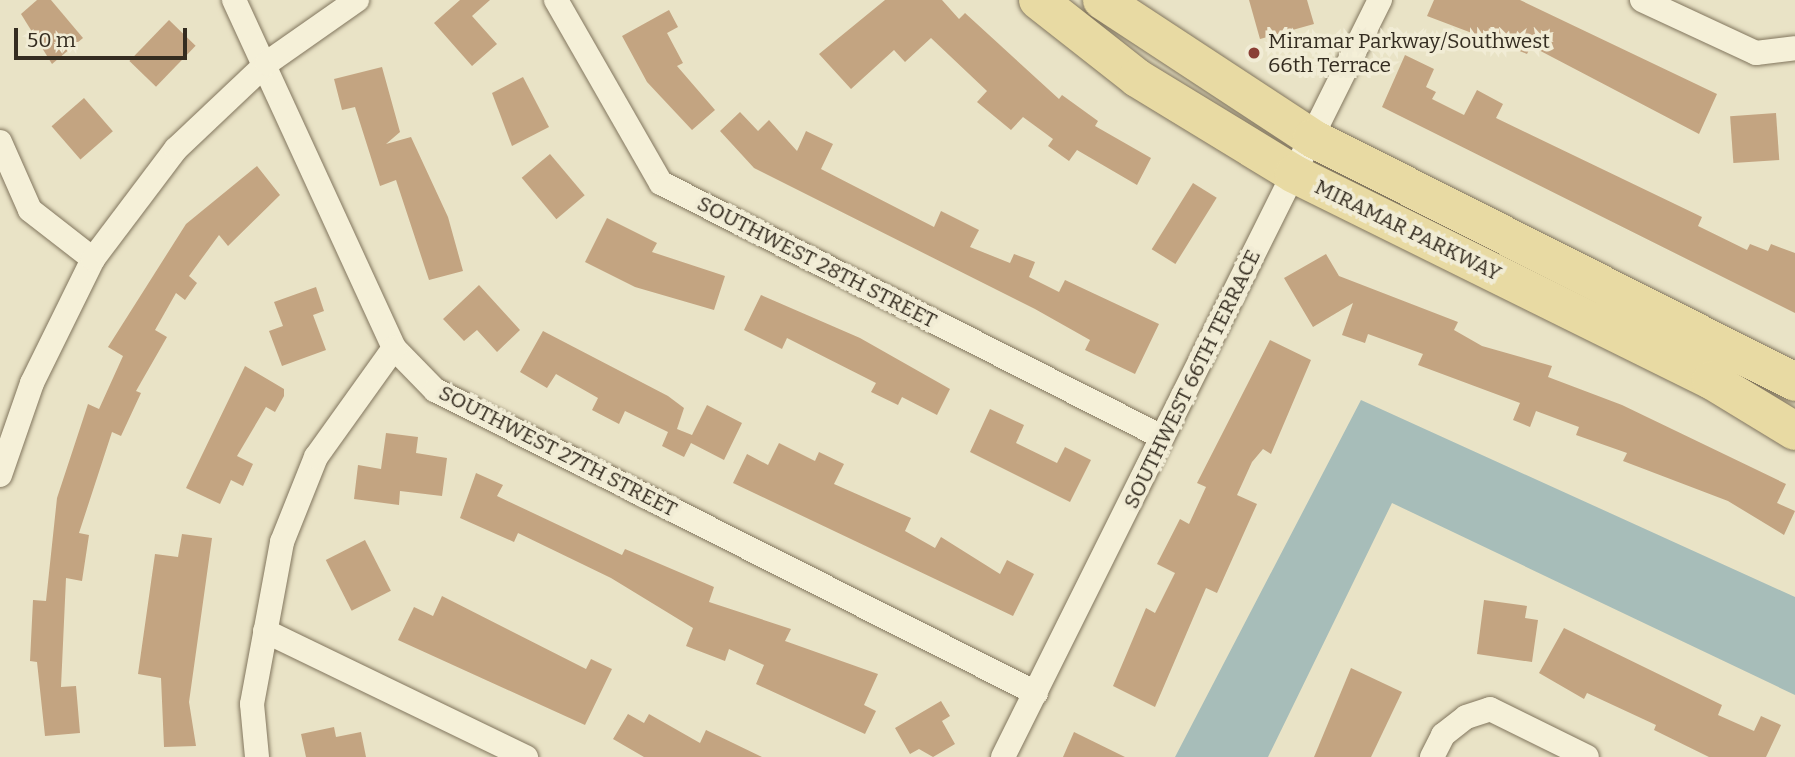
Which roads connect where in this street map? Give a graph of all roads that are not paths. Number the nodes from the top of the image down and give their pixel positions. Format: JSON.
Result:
{"nodes":[{"id":1,"x":234,"y":0,"type":"edge"},
{"id":2,"x":357,"y":0,"type":"edge"},
{"id":3,"x":556,"y":0,"type":"edge"},
{"id":4,"x":1038,"y":0,"type":"edge"},
{"id":5,"x":1102,"y":0,"type":"edge"},
{"id":6,"x":1380,"y":0,"type":"edge"},
{"id":7,"x":1642,"y":0,"type":"edge"},
{"id":8,"x":1795,"y":48,"type":"edge"},
{"id":9,"x":267,"y":63,"type":"junction"},
{"id":10,"x":1312,"y":138,"type":"junction"},
{"id":11,"x":0,"y":142,"type":"edge"},
{"id":12,"x":1294,"y":174,"type":"junction"},
{"id":13,"x":93,"y":259,"type":"junction"},
{"id":14,"x":394,"y":348,"type":"junction"},
{"id":15,"x":1795,"y":382,"type":"edge"},
{"id":16,"x":1795,"y":431,"type":"edge"},
{"id":17,"x":1162,"y":437,"type":"junction"},
{"id":18,"x":0,"y":475,"type":"edge"},
{"id":19,"x":265,"y":631,"type":"junction"},
{"id":20,"x":1036,"y":692,"type":"junction"},
{"id":21,"x":257,"y":757,"type":"edge"},
{"id":22,"x":526,"y":757,"type":"edge"},
{"id":23,"x":1003,"y":757,"type":"edge"},
{"id":24,"x":1432,"y":757,"type":"edge"},
{"id":25,"x":1587,"y":757,"type":"edge"}],
"edges":[{"from":1,"to":9,"type":"street","name":"SOUTHWEST 27TH STREET"},
{"from":2,"to":9,"type":"street"},
{"from":3,"to":17,"type":"street","name":"SOUTHWEST 28TH STREET"},
{"from":4,"to":12,"type":"main road","name":"MIRAMAR PARKWAY"},
{"from":5,"to":10,"type":"main road","name":"MIRAMAR PARKWAY"},
{"from":6,"to":10,"type":"street","name":"SOUTHWEST 66TH TERRACE"},
{"from":7,"to":8,"type":"street"},
{"from":9,"to":13,"type":"street"},
{"from":9,"to":14,"type":"street","name":"SOUTHWEST 27TH STREET"},
{"from":10,"to":12,"type":"street","name":"SOUTHWEST 66TH TERRACE"},
{"from":10,"to":15,"type":"main road","name":"MIRAMAR PARKWAY"},
{"from":11,"to":13,"type":"street"},
{"from":12,"to":16,"type":"main road","name":"MIRAMAR PARKWAY"},
{"from":12,"to":17,"type":"street","name":"SOUTHWEST 66TH TERRACE"},
{"from":13,"to":18,"type":"street"},
{"from":14,"to":19,"type":"street"},
{"from":14,"to":20,"type":"street","name":"SOUTHWEST 27TH STREET"},
{"from":17,"to":20,"type":"street","name":"SOUTHWEST 66TH TERRACE"},
{"from":19,"to":21,"type":"street"},
{"from":19,"to":22,"type":"street"},
{"from":20,"to":23,"type":"street","name":"SOUTHWEST 66TH TERRACE"},
{"from":24,"to":25,"type":"street"}]}
